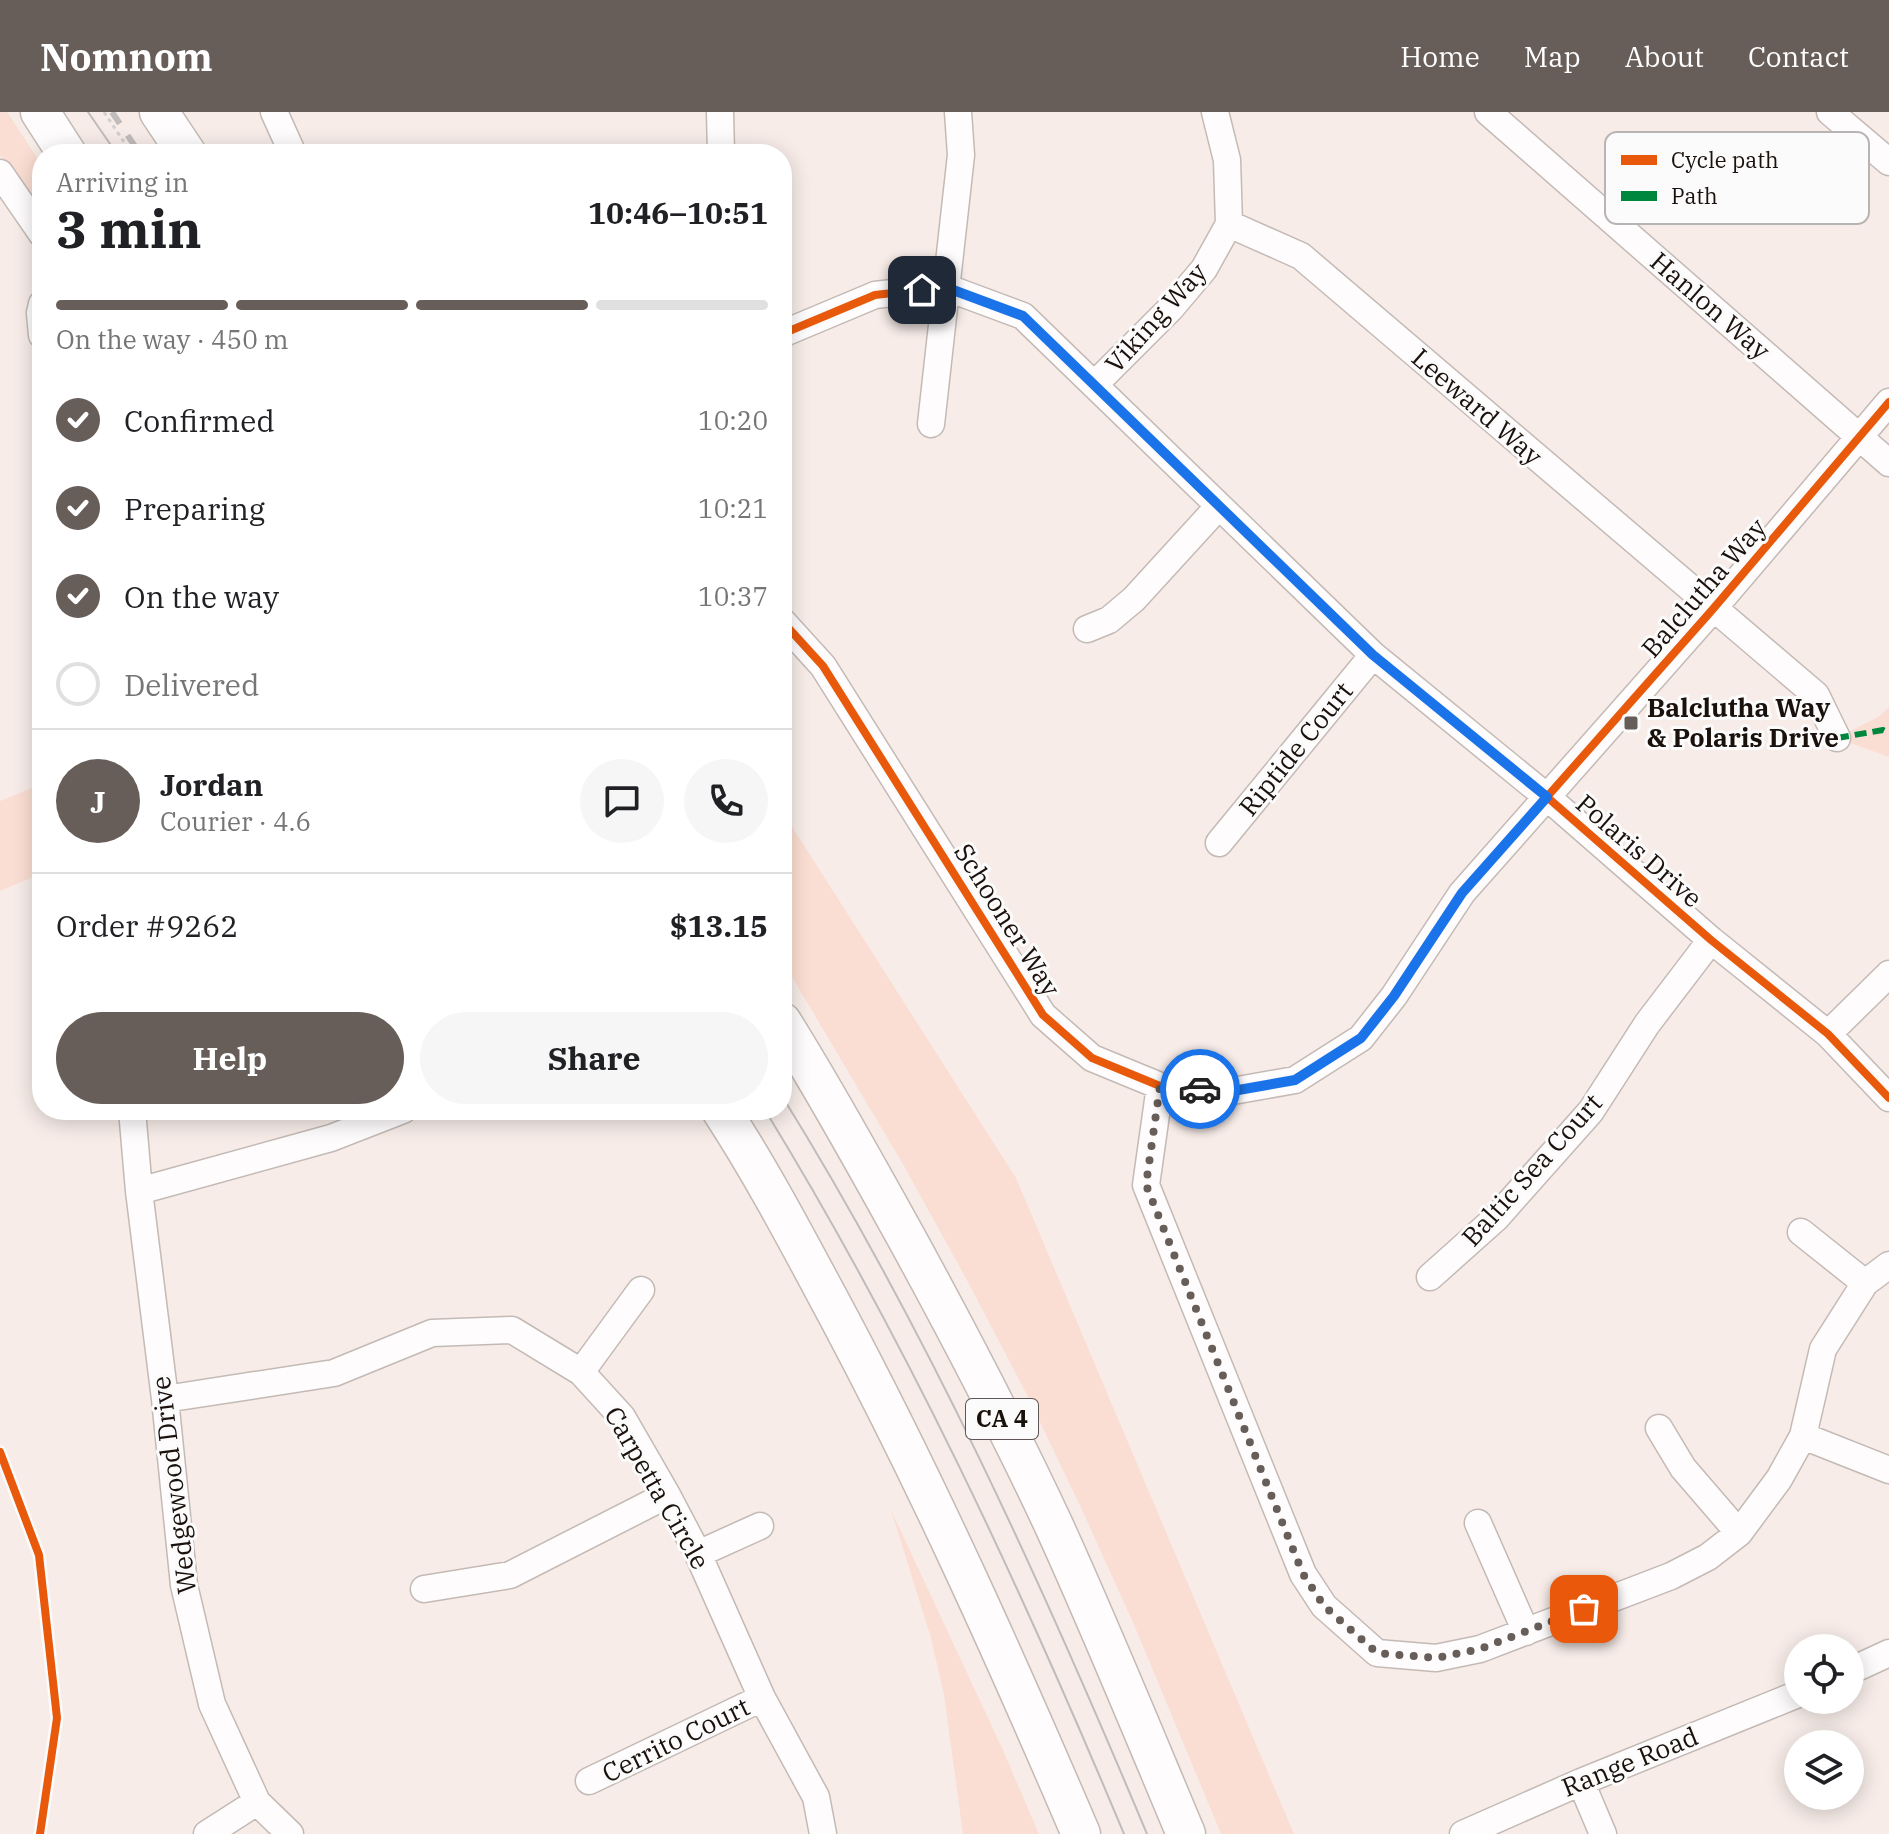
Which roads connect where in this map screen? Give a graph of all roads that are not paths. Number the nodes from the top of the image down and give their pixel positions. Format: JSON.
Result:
{"nodes":[{"id":1,"x":40,"y":112,"type":"edge"},
{"id":2,"x":159,"y":112,"type":"edge"},
{"id":3,"x":274,"y":112,"type":"edge"},
{"id":4,"x":720,"y":112,"type":"edge"},
{"id":5,"x":958,"y":112,"type":"edge"},
{"id":6,"x":1215,"y":112,"type":"edge"},
{"id":7,"x":1488,"y":112,"type":"edge"},
{"id":8,"x":1830,"y":112,"type":"edge"},
{"id":9,"x":1854,"y":132,"type":"edge"},
{"id":10,"x":61,"y":144,"type":"edge"},
{"id":11,"x":180,"y":144,"type":"edge"},
{"id":12,"x":288,"y":144,"type":"edge"},
{"id":13,"x":721,"y":144,"type":"edge"},
{"id":14,"x":1869,"y":145,"type":"edge"},
{"id":15,"x":1889,"y":162,"type":"edge"},
{"id":16,"x":0,"y":173,"type":"edge"},
{"id":17,"x":1605,"y":214,"type":"edge"},
{"id":18,"x":32,"y":219,"type":"edge"},
{"id":19,"x":1229,"y":224,"type":"junction"},
{"id":20,"x":1616,"y":224,"type":"edge"},
{"id":21,"x":945,"y":287,"type":"junction"},
{"id":22,"x":792,"y":330,"type":"edge"},
{"id":23,"x":1095,"y":384,"type":"junction"},
{"id":24,"x":1889,"y":402,"type":"edge"},
{"id":25,"x":931,"y":424,"type":"dead end"},
{"id":26,"x":1860,"y":437,"type":"junction"},
{"id":27,"x":1889,"y":463,"type":"edge"},
{"id":28,"x":1219,"y":506,"type":"junction"},
{"id":29,"x":1713,"y":609,"type":"junction"},
{"id":30,"x":1087,"y":629,"type":"dead end"},
{"id":31,"x":792,"y":632,"type":"edge"},
{"id":32,"x":1373,"y":655,"type":"junction"},
{"id":33,"x":1837,"y":738,"type":"dead end"},
{"id":34,"x":1547,"y":797,"type":"junction"},
{"id":35,"x":1219,"y":843,"type":"dead end"},
{"id":36,"x":1711,"y":940,"type":"junction"},
{"id":37,"x":1889,"y":974,"type":"edge"},
{"id":38,"x":1828,"y":1034,"type":"junction"},
{"id":39,"x":792,"y":1038,"type":"edge"},
{"id":40,"x":1160,"y":1086,"type":"junction"},
{"id":41,"x":1889,"y":1098,"type":"edge"},
{"id":42,"x":133,"y":1120,"type":"edge"},
{"id":43,"x":377,"y":1120,"type":"edge"},
{"id":44,"x":727,"y":1120,"type":"edge"},
{"id":45,"x":139,"y":1191,"type":"junction"},
{"id":46,"x":1801,"y":1232,"type":"dead end"},
{"id":47,"x":1889,"y":1265,"type":"edge"},
{"id":48,"x":1430,"y":1277,"type":"dead end"},
{"id":49,"x":1865,"y":1283,"type":"junction"},
{"id":50,"x":641,"y":1290,"type":"dead end"},
{"id":51,"x":581,"y":1372,"type":"junction"},
{"id":52,"x":165,"y":1399,"type":"junction"},
{"id":53,"x":1659,"y":1428,"type":"dead end"},
{"id":54,"x":1803,"y":1436,"type":"junction"},
{"id":55,"x":1889,"y":1470,"type":"edge"},
{"id":56,"x":667,"y":1495,"type":"junction"},
{"id":57,"x":1478,"y":1523,"type":"dead end"},
{"id":58,"x":760,"y":1526,"type":"dead end"},
{"id":59,"x":1739,"y":1533,"type":"junction"},
{"id":60,"x":698,"y":1554,"type":"junction"},
{"id":61,"x":424,"y":1589,"type":"dead end"},
{"id":62,"x":1526,"y":1632,"type":"junction"},
{"id":63,"x":1889,"y":1653,"type":"edge"},
{"id":64,"x":1864,"y":1665,"type":"edge"},
{"id":65,"x":762,"y":1698,"type":"junction"},
{"id":66,"x":1784,"y":1700,"type":"edge"},
{"id":67,"x":589,"y":1781,"type":"dead end"},
{"id":68,"x":1581,"y":1782,"type":"junction"},
{"id":69,"x":257,"y":1802,"type":"junction"},
{"id":70,"x":207,"y":1834,"type":"edge"},
{"id":71,"x":290,"y":1834,"type":"edge"},
{"id":72,"x":823,"y":1834,"type":"edge"},
{"id":73,"x":1081,"y":1834,"type":"edge"},
{"id":74,"x":1186,"y":1834,"type":"edge"},
{"id":75,"x":1463,"y":1834,"type":"edge"},
{"id":76,"x":1603,"y":1834,"type":"edge"}],
"edges":[{"from":1,"to":10,"type":"highway"},
{"from":2,"to":11,"type":"highway"},
{"from":3,"to":12,"type":"street"},
{"from":4,"to":13,"type":"street"},
{"from":5,"to":21,"type":"street"},
{"from":6,"to":19,"type":"street"},
{"from":7,"to":17,"type":"street","name":"Hanlon Way"},
{"from":8,"to":9,"type":"street"},
{"from":14,"to":15,"type":"street"},
{"from":16,"to":18,"type":"street"},
{"from":19,"to":23,"type":"street","name":"Viking Way"},
{"from":19,"to":29,"type":"street","name":"Leeward Way"},
{"from":20,"to":26,"type":"street","name":"Hanlon Way"},
{"from":21,"to":22,"type":"street","name":"Polaris Drive"},
{"from":21,"to":23,"type":"street","name":"Polaris Drive"},
{"from":21,"to":25,"type":"street"},
{"from":23,"to":28,"type":"street","name":"Polaris Drive"},
{"from":24,"to":26,"type":"street","name":"Balclutha Way"},
{"from":26,"to":27,"type":"street","name":"Hanlon Way"},
{"from":26,"to":29,"type":"street","name":"Balclutha Way"},
{"from":28,"to":30,"type":"street"},
{"from":28,"to":32,"type":"street","name":"Polaris Drive"},
{"from":29,"to":33,"type":"street","name":"Leeward Way"},
{"from":29,"to":34,"type":"street","name":"Balclutha Way"},
{"from":31,"to":40,"type":"street","name":"Schooner Way"},
{"from":32,"to":34,"type":"street","name":"Polaris Drive"},
{"from":32,"to":35,"type":"street","name":"Riptide Court"},
{"from":34,"to":36,"type":"street","name":"Polaris Drive"},
{"from":34,"to":40,"type":"street","name":"Schooner Way"},
{"from":36,"to":38,"type":"street","name":"Polaris Drive"},
{"from":36,"to":48,"type":"street","name":"Baltic Sea Court"},
{"from":37,"to":38,"type":"street"},
{"from":38,"to":41,"type":"street","name":"Polaris Drive"},
{"from":39,"to":74,"type":"highway","number":"CA 4"},
{"from":40,"to":62,"type":"street"},
{"from":42,"to":45,"type":"street","name":"Wedgewood Drive"},
{"from":43,"to":45,"type":"street"},
{"from":44,"to":73,"type":"highway"},
{"from":45,"to":52,"type":"street","name":"Wedgewood Drive"},
{"from":46,"to":49,"type":"street"},
{"from":47,"to":49,"type":"street"},
{"from":49,"to":54,"type":"street"},
{"from":50,"to":51,"type":"street"},
{"from":51,"to":52,"type":"street","name":"Carpetta Circle"},
{"from":51,"to":56,"type":"street","name":"Carpetta Circle"},
{"from":52,"to":69,"type":"street","name":"Wedgewood Drive"},
{"from":53,"to":59,"type":"street"},
{"from":54,"to":55,"type":"street"},
{"from":54,"to":59,"type":"street"},
{"from":56,"to":60,"type":"street","name":"Carpetta Circle"},
{"from":56,"to":61,"type":"street"},
{"from":57,"to":62,"type":"street"},
{"from":58,"to":60,"type":"street"},
{"from":59,"to":62,"type":"street"},
{"from":60,"to":65,"type":"street","name":"Carpetta Circle"},
{"from":63,"to":64,"type":"street"},
{"from":65,"to":67,"type":"street","name":"Cerrito Court"},
{"from":65,"to":72,"type":"street","name":"Carpetta Circle"},
{"from":66,"to":68,"type":"street","name":"Range Road"},
{"from":68,"to":75,"type":"street","name":"Range Road"},
{"from":68,"to":76,"type":"street"},
{"from":69,"to":70,"type":"street"},
{"from":69,"to":71,"type":"street","name":"Wedgewood Drive"}]}
